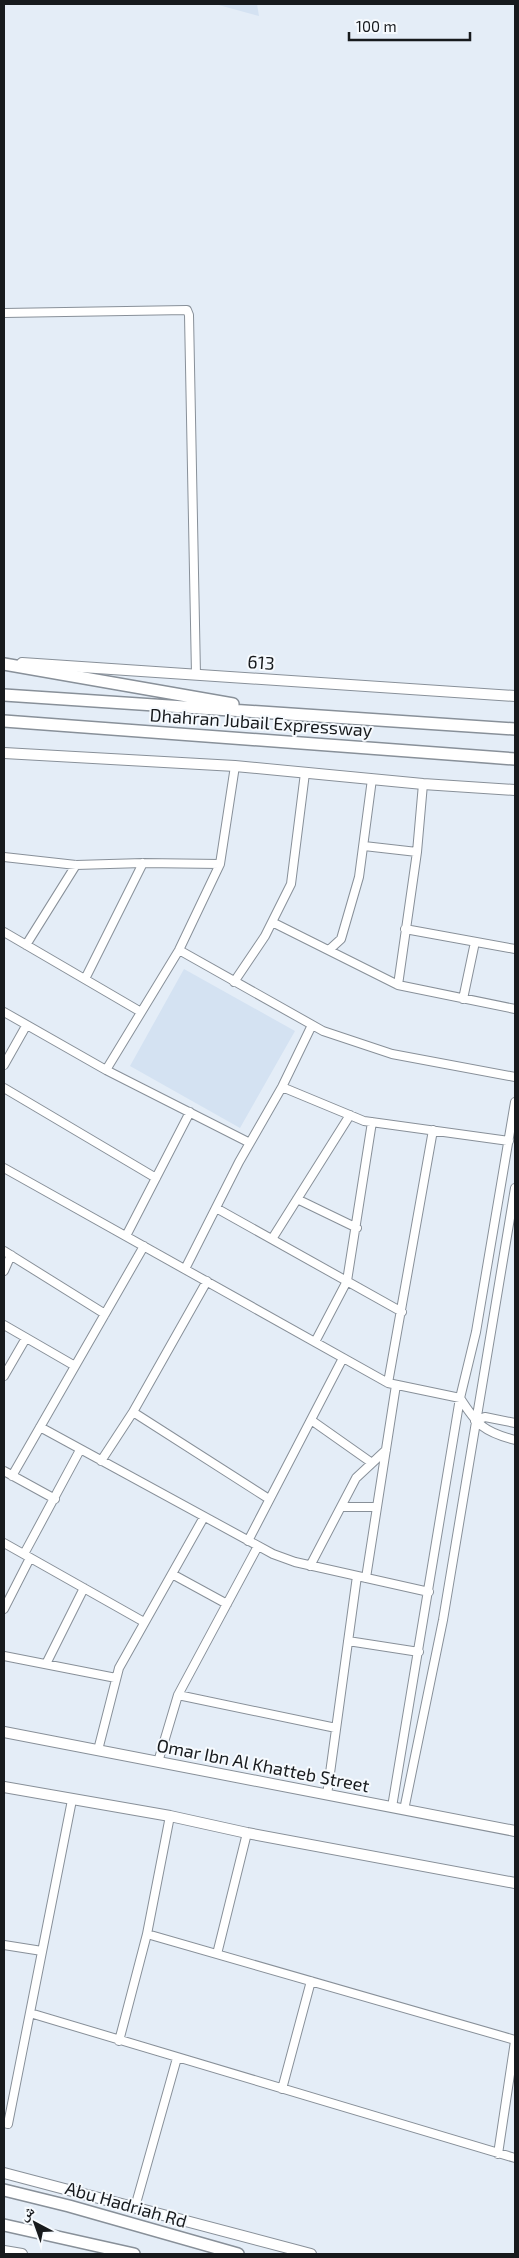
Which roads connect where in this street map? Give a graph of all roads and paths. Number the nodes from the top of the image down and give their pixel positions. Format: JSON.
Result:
{"nodes":[{"id":1,"x":4,"y":313,"type":"edge"},
{"id":2,"x":4,"y":663,"type":"edge"},
{"id":3,"x":196,"y":675,"type":"junction"},
{"id":4,"x":4,"y":695,"type":"edge"},
{"id":5,"x":515,"y":696,"type":"edge"},
{"id":6,"x":294,"y":715,"type":"junction"},
{"id":7,"x":4,"y":721,"type":"edge"},
{"id":8,"x":515,"y":728,"type":"edge"},
{"id":9,"x":4,"y":753,"type":"edge"},
{"id":10,"x":511,"y":759,"type":"edge"},
{"id":11,"x":235,"y":766,"type":"junction"},
{"id":12,"x":305,"y":773,"type":"junction"},
{"id":13,"x":372,"y":779,"type":"junction"},
{"id":14,"x":423,"y":784,"type":"junction"},
{"id":15,"x":515,"y":790,"type":"edge"},
{"id":16,"x":364,"y":846,"type":"junction"},
{"id":17,"x":417,"y":852,"type":"junction"},
{"id":18,"x":4,"y":857,"type":"edge"},
{"id":19,"x":143,"y":863,"type":"junction"},
{"id":20,"x":220,"y":864,"type":"junction"},
{"id":21,"x":76,"y":865,"type":"junction"},
{"id":22,"x":272,"y":922,"type":"junction"},
{"id":23,"x":405,"y":929,"type":"junction"},
{"id":24,"x":4,"y":932,"type":"edge"},
{"id":25,"x":474,"y":942,"type":"junction"},
{"id":26,"x":26,"y":945,"type":"junction"},
{"id":27,"x":515,"y":949,"type":"edge"},
{"id":28,"x":179,"y":950,"type":"junction"},
{"id":29,"x":329,"y":950,"type":"junction"},
{"id":30,"x":85,"y":979,"type":"junction"},
{"id":31,"x":234,"y":982,"type":"junction"},
{"id":32,"x":398,"y":985,"type":"junction"},
{"id":33,"x":464,"y":999,"type":"junction"},
{"id":34,"x":515,"y":1009,"type":"edge"},
{"id":35,"x":4,"y":1012,"type":"edge"},
{"id":36,"x":141,"y":1012,"type":"junction"},
{"id":37,"x":312,"y":1025,"type":"junction"},
{"id":38,"x":26,"y":1026,"type":"junction"},
{"id":39,"x":4,"y":1065,"type":"edge"},
{"id":40,"x":106,"y":1070,"type":"junction"},
{"id":41,"x":515,"y":1078,"type":"edge"},
{"id":42,"x":282,"y":1087,"type":"junction"},
{"id":43,"x":4,"y":1088,"type":"edge"},
{"id":44,"x":515,"y":1102,"type":"edge"},
{"id":45,"x":190,"y":1112,"type":"junction"},
{"id":46,"x":350,"y":1115,"type":"junction"},
{"id":47,"x":372,"y":1122,"type":"junction"},
{"id":48,"x":433,"y":1130,"type":"junction"},
{"id":49,"x":509,"y":1141,"type":"junction"},
{"id":50,"x":250,"y":1143,"type":"junction"},
{"id":51,"x":4,"y":1168,"type":"edge"},
{"id":52,"x":156,"y":1178,"type":"junction"},
{"id":53,"x":515,"y":1188,"type":"edge"},
{"id":54,"x":297,"y":1199,"type":"junction"},
{"id":55,"x":216,"y":1208,"type":"junction"},
{"id":56,"x":357,"y":1228,"type":"junction"},
{"id":57,"x":126,"y":1236,"type":"junction"},
{"id":58,"x":272,"y":1239,"type":"junction"},
{"id":59,"x":144,"y":1246,"type":"junction"},
{"id":60,"x":4,"y":1250,"type":"edge"},
{"id":61,"x":11,"y":1255,"type":"junction"},
{"id":62,"x":185,"y":1269,"type":"junction"},
{"id":63,"x":4,"y":1271,"type":"edge"},
{"id":64,"x":207,"y":1281,"type":"junction"},
{"id":65,"x":347,"y":1282,"type":"junction"},
{"id":66,"x":402,"y":1312,"type":"junction"},
{"id":67,"x":105,"y":1314,"type":"junction"},
{"id":68,"x":4,"y":1325,"type":"edge"},
{"id":69,"x":26,"y":1338,"type":"junction"},
{"id":70,"x":315,"y":1342,"type":"junction"},
{"id":71,"x":344,"y":1358,"type":"junction"},
{"id":72,"x":75,"y":1366,"type":"junction"},
{"id":73,"x":4,"y":1376,"type":"edge"},
{"id":74,"x":392,"y":1384,"type":"junction"},
{"id":75,"x":460,"y":1398,"type":"junction"},
{"id":76,"x":133,"y":1412,"type":"junction"},
{"id":77,"x":311,"y":1420,"type":"junction"},
{"id":78,"x":475,"y":1421,"type":"junction"},
{"id":79,"x":515,"y":1423,"type":"edge"},
{"id":80,"x":40,"y":1427,"type":"junction"},
{"id":81,"x":515,"y":1440,"type":"edge"},
{"id":82,"x":80,"y":1450,"type":"junction"},
{"id":83,"x":386,"y":1450,"type":"junction"},
{"id":84,"x":101,"y":1461,"type":"junction"},
{"id":85,"x":372,"y":1463,"type":"junction"},
{"id":86,"x":8,"y":1474,"type":"edge"},
{"id":87,"x":4,"y":1483,"type":"edge"},
{"id":88,"x":55,"y":1499,"type":"junction"},
{"id":89,"x":269,"y":1499,"type":"junction"},
{"id":90,"x":377,"y":1507,"type":"junction"},
{"id":91,"x":341,"y":1508,"type":"junction"},
{"id":92,"x":204,"y":1517,"type":"junction"},
{"id":93,"x":248,"y":1541,"type":"junction"},
{"id":94,"x":4,"y":1543,"type":"edge"},
{"id":95,"x":258,"y":1546,"type":"junction"},
{"id":96,"x":27,"y":1556,"type":"junction"},
{"id":97,"x":310,"y":1566,"type":"junction"},
{"id":98,"x":172,"y":1574,"type":"junction"},
{"id":99,"x":356,"y":1576,"type":"junction"},
{"id":100,"x":366,"y":1578,"type":"junction"},
{"id":101,"x":84,"y":1588,"type":"junction"},
{"id":102,"x":429,"y":1592,"type":"junction"},
{"id":103,"x":227,"y":1604,"type":"junction"},
{"id":104,"x":4,"y":1609,"type":"edge"},
{"id":105,"x":144,"y":1622,"type":"junction"},
{"id":106,"x":348,"y":1641,"type":"junction"},
{"id":107,"x":419,"y":1652,"type":"junction"},
{"id":108,"x":4,"y":1656,"type":"edge"},
{"id":109,"x":46,"y":1664,"type":"junction"},
{"id":110,"x":116,"y":1678,"type":"junction"},
{"id":111,"x":178,"y":1695,"type":"junction"},
{"id":112,"x":336,"y":1728,"type":"junction"},
{"id":113,"x":4,"y":1732,"type":"edge"},
{"id":114,"x":98,"y":1750,"type":"junction"},
{"id":115,"x":158,"y":1762,"type":"junction"},
{"id":116,"x":4,"y":1787,"type":"edge"},
{"id":117,"x":326,"y":1794,"type":"junction"},
{"id":118,"x":72,"y":1800,"type":"junction"},
{"id":119,"x":392,"y":1807,"type":"junction"},
{"id":120,"x":404,"y":1810,"type":"junction"},
{"id":121,"x":170,"y":1816,"type":"junction"},
{"id":122,"x":515,"y":1831,"type":"edge"},
{"id":123,"x":248,"y":1833,"type":"junction"},
{"id":124,"x":515,"y":1882,"type":"edge"},
{"id":125,"x":147,"y":1934,"type":"junction"},
{"id":126,"x":4,"y":1945,"type":"edge"},
{"id":127,"x":42,"y":1951,"type":"junction"},
{"id":128,"x":217,"y":1954,"type":"junction"},
{"id":129,"x":311,"y":1981,"type":"junction"},
{"id":130,"x":30,"y":2013,"type":"junction"},
{"id":131,"x":119,"y":2041,"type":"junction"},
{"id":132,"x":515,"y":2041,"type":"edge"},
{"id":133,"x":176,"y":2058,"type":"junction"},
{"id":134,"x":282,"y":2089,"type":"junction"},
{"id":135,"x":4,"y":2123,"type":"edge"},
{"id":136,"x":498,"y":2154,"type":"junction"},
{"id":137,"x":515,"y":2158,"type":"edge"},
{"id":138,"x":4,"y":2173,"type":"edge"},
{"id":139,"x":4,"y":2190,"type":"edge"},
{"id":140,"x":135,"y":2207,"type":"junction"},
{"id":141,"x":4,"y":2225,"type":"edge"},
{"id":142,"x":4,"y":2251,"type":"edge"},
{"id":143,"x":22,"y":2254,"type":"edge"},
{"id":144,"x":134,"y":2254,"type":"edge"},
{"id":145,"x":238,"y":2254,"type":"edge"},
{"id":146,"x":310,"y":2254,"type":"edge"}],
"edges":[{"from":1,"to":3,"type":"street"},
{"from":2,"to":3,"type":"main road","name":"613"},
{"from":2,"to":6,"type":"highway"},
{"from":3,"to":5,"type":"main road","name":"613"},
{"from":4,"to":6,"type":"highway","name":"Dhahran Jubail Expressway"},
{"from":6,"to":8,"type":"highway","name":"Dhahran Jubail Expressway"},
{"from":7,"to":10,"type":"highway","name":"Dhahran Jubail Expressway"},
{"from":9,"to":11,"type":"main road"},
{"from":11,"to":12,"type":"main road"},
{"from":11,"to":20,"type":"street"},
{"from":12,"to":13,"type":"main road"},
{"from":12,"to":22,"type":"street"},
{"from":13,"to":14,"type":"main road"},
{"from":13,"to":16,"type":"street"},
{"from":14,"to":15,"type":"main road"},
{"from":14,"to":17,"type":"street"},
{"from":16,"to":17,"type":"street"},
{"from":16,"to":29,"type":"street"},
{"from":17,"to":23,"type":"street"},
{"from":18,"to":21,"type":"street"},
{"from":19,"to":20,"type":"street"},
{"from":19,"to":21,"type":"street"},
{"from":19,"to":30,"type":"street"},
{"from":20,"to":28,"type":"street"},
{"from":21,"to":26,"type":"street"},
{"from":22,"to":29,"type":"street"},
{"from":22,"to":31,"type":"street"},
{"from":23,"to":25,"type":"street"},
{"from":23,"to":32,"type":"street"},
{"from":24,"to":26,"type":"street"},
{"from":25,"to":27,"type":"street"},
{"from":25,"to":33,"type":"street"},
{"from":26,"to":30,"type":"street"},
{"from":28,"to":31,"type":"street"},
{"from":28,"to":36,"type":"street"},
{"from":29,"to":32,"type":"street"},
{"from":30,"to":36,"type":"street"},
{"from":31,"to":37,"type":"street"},
{"from":32,"to":33,"type":"street"},
{"from":33,"to":34,"type":"street"},
{"from":35,"to":38,"type":"street"},
{"from":36,"to":40,"type":"street"},
{"from":37,"to":41,"type":"street"},
{"from":37,"to":42,"type":"street"},
{"from":38,"to":39,"type":"street"},
{"from":38,"to":40,"type":"street"},
{"from":40,"to":45,"type":"street"},
{"from":42,"to":46,"type":"street"},
{"from":42,"to":50,"type":"street"},
{"from":43,"to":52,"type":"street"},
{"from":44,"to":49,"type":"street"},
{"from":45,"to":50,"type":"street"},
{"from":45,"to":52,"type":"street"},
{"from":46,"to":47,"type":"street"},
{"from":46,"to":54,"type":"street"},
{"from":47,"to":48,"type":"street"},
{"from":47,"to":56,"type":"street"},
{"from":48,"to":49,"type":"street"},
{"from":48,"to":66,"type":"street"},
{"from":49,"to":75,"type":"street"},
{"from":50,"to":55,"type":"street"},
{"from":51,"to":57,"type":"street"},
{"from":52,"to":57,"type":"street"},
{"from":53,"to":78,"type":"street"},
{"from":54,"to":56,"type":"street"},
{"from":54,"to":58,"type":"street"},
{"from":55,"to":58,"type":"street"},
{"from":55,"to":62,"type":"street"},
{"from":56,"to":65,"type":"street"},
{"from":57,"to":59,"type":"street"},
{"from":58,"to":65,"type":"street"},
{"from":59,"to":62,"type":"street"},
{"from":59,"to":67,"type":"street"},
{"from":60,"to":61,"type":"street"},
{"from":61,"to":63,"type":"street"},
{"from":61,"to":67,"type":"street"},
{"from":62,"to":64,"type":"street"},
{"from":64,"to":70,"type":"street"},
{"from":64,"to":76,"type":"street"},
{"from":65,"to":66,"type":"street"},
{"from":65,"to":70,"type":"street"},
{"from":66,"to":74,"type":"street"},
{"from":67,"to":72,"type":"street"},
{"from":68,"to":69,"type":"street"},
{"from":69,"to":72,"type":"street"},
{"from":69,"to":73,"type":"street"},
{"from":70,"to":71,"type":"street"},
{"from":71,"to":74,"type":"street"},
{"from":71,"to":77,"type":"street"},
{"from":72,"to":80,"type":"street"},
{"from":74,"to":75,"type":"street"},
{"from":74,"to":83,"type":"street"},
{"from":75,"to":78,"type":"street"},
{"from":75,"to":102,"type":"street"},
{"from":76,"to":84,"type":"street"},
{"from":76,"to":89,"type":"street"},
{"from":77,"to":85,"type":"street"},
{"from":77,"to":89,"type":"street"},
{"from":78,"to":79,"type":"street"},
{"from":78,"to":81,"type":"street"},
{"from":78,"to":120,"type":"street"},
{"from":80,"to":82,"type":"street"},
{"from":80,"to":86,"type":"street"},
{"from":82,"to":84,"type":"street"},
{"from":82,"to":88,"type":"street"},
{"from":83,"to":85,"type":"street"},
{"from":83,"to":90,"type":"street"},
{"from":84,"to":92,"type":"street"},
{"from":85,"to":91,"type":"street"},
{"from":86,"to":87,"type":"street"},
{"from":86,"to":88,"type":"street"},
{"from":88,"to":96,"type":"street"},
{"from":89,"to":93,"type":"street"},
{"from":90,"to":91,"type":"street"},
{"from":90,"to":100,"type":"street"},
{"from":91,"to":97,"type":"street"},
{"from":92,"to":93,"type":"street"},
{"from":92,"to":98,"type":"street"},
{"from":93,"to":95,"type":"street"},
{"from":94,"to":96,"type":"street"},
{"from":95,"to":97,"type":"street"},
{"from":95,"to":103,"type":"street"},
{"from":96,"to":101,"type":"street"},
{"from":96,"to":104,"type":"street"},
{"from":97,"to":99,"type":"street"},
{"from":98,"to":103,"type":"street"},
{"from":98,"to":105,"type":"street"},
{"from":99,"to":100,"type":"street"},
{"from":99,"to":106,"type":"street"},
{"from":100,"to":102,"type":"street"},
{"from":101,"to":105,"type":"street"},
{"from":101,"to":109,"type":"street"},
{"from":102,"to":107,"type":"street"},
{"from":103,"to":111,"type":"street"},
{"from":105,"to":110,"type":"street"},
{"from":106,"to":107,"type":"street"},
{"from":106,"to":112,"type":"street"},
{"from":107,"to":119,"type":"street"},
{"from":108,"to":109,"type":"street"},
{"from":109,"to":110,"type":"street"},
{"from":110,"to":114,"type":"street"},
{"from":111,"to":112,"type":"street"},
{"from":111,"to":115,"type":"street"},
{"from":112,"to":117,"type":"street"},
{"from":113,"to":114,"type":"main road","name":"Omar Ibn Al Khatteb Street"},
{"from":114,"to":115,"type":"main road","name":"Omar Ibn Al Khatteb Street"},
{"from":115,"to":117,"type":"main road","name":"Omar Ibn Al Khatteb Street"},
{"from":116,"to":118,"type":"main road"},
{"from":117,"to":119,"type":"main road","name":"Omar Ibn Al Khatteb Street"},
{"from":118,"to":121,"type":"main road"},
{"from":118,"to":127,"type":"street"},
{"from":119,"to":120,"type":"main road","name":"Omar Ibn Al Khatteb Street"},
{"from":120,"to":122,"type":"main road","name":"Omar Ibn Al Khatteb Street"},
{"from":121,"to":123,"type":"main road"},
{"from":121,"to":125,"type":"street"},
{"from":123,"to":124,"type":"main road"},
{"from":123,"to":128,"type":"street"},
{"from":125,"to":128,"type":"street"},
{"from":125,"to":131,"type":"street"},
{"from":126,"to":127,"type":"street"},
{"from":127,"to":130,"type":"street"},
{"from":128,"to":129,"type":"street"},
{"from":129,"to":132,"type":"street"},
{"from":129,"to":134,"type":"street"},
{"from":130,"to":131,"type":"street"},
{"from":130,"to":135,"type":"street"},
{"from":131,"to":133,"type":"street"},
{"from":132,"to":136,"type":"street"},
{"from":133,"to":134,"type":"street"},
{"from":133,"to":140,"type":"street"},
{"from":134,"to":136,"type":"street"},
{"from":136,"to":137,"type":"street"},
{"from":138,"to":140,"type":"main road"},
{"from":139,"to":145,"type":"highway","name":"Abu Hadriah Rd"},
{"from":140,"to":146,"type":"main road"},
{"from":141,"to":144,"type":"highway"},
{"from":142,"to":143,"type":"main road"}]}
